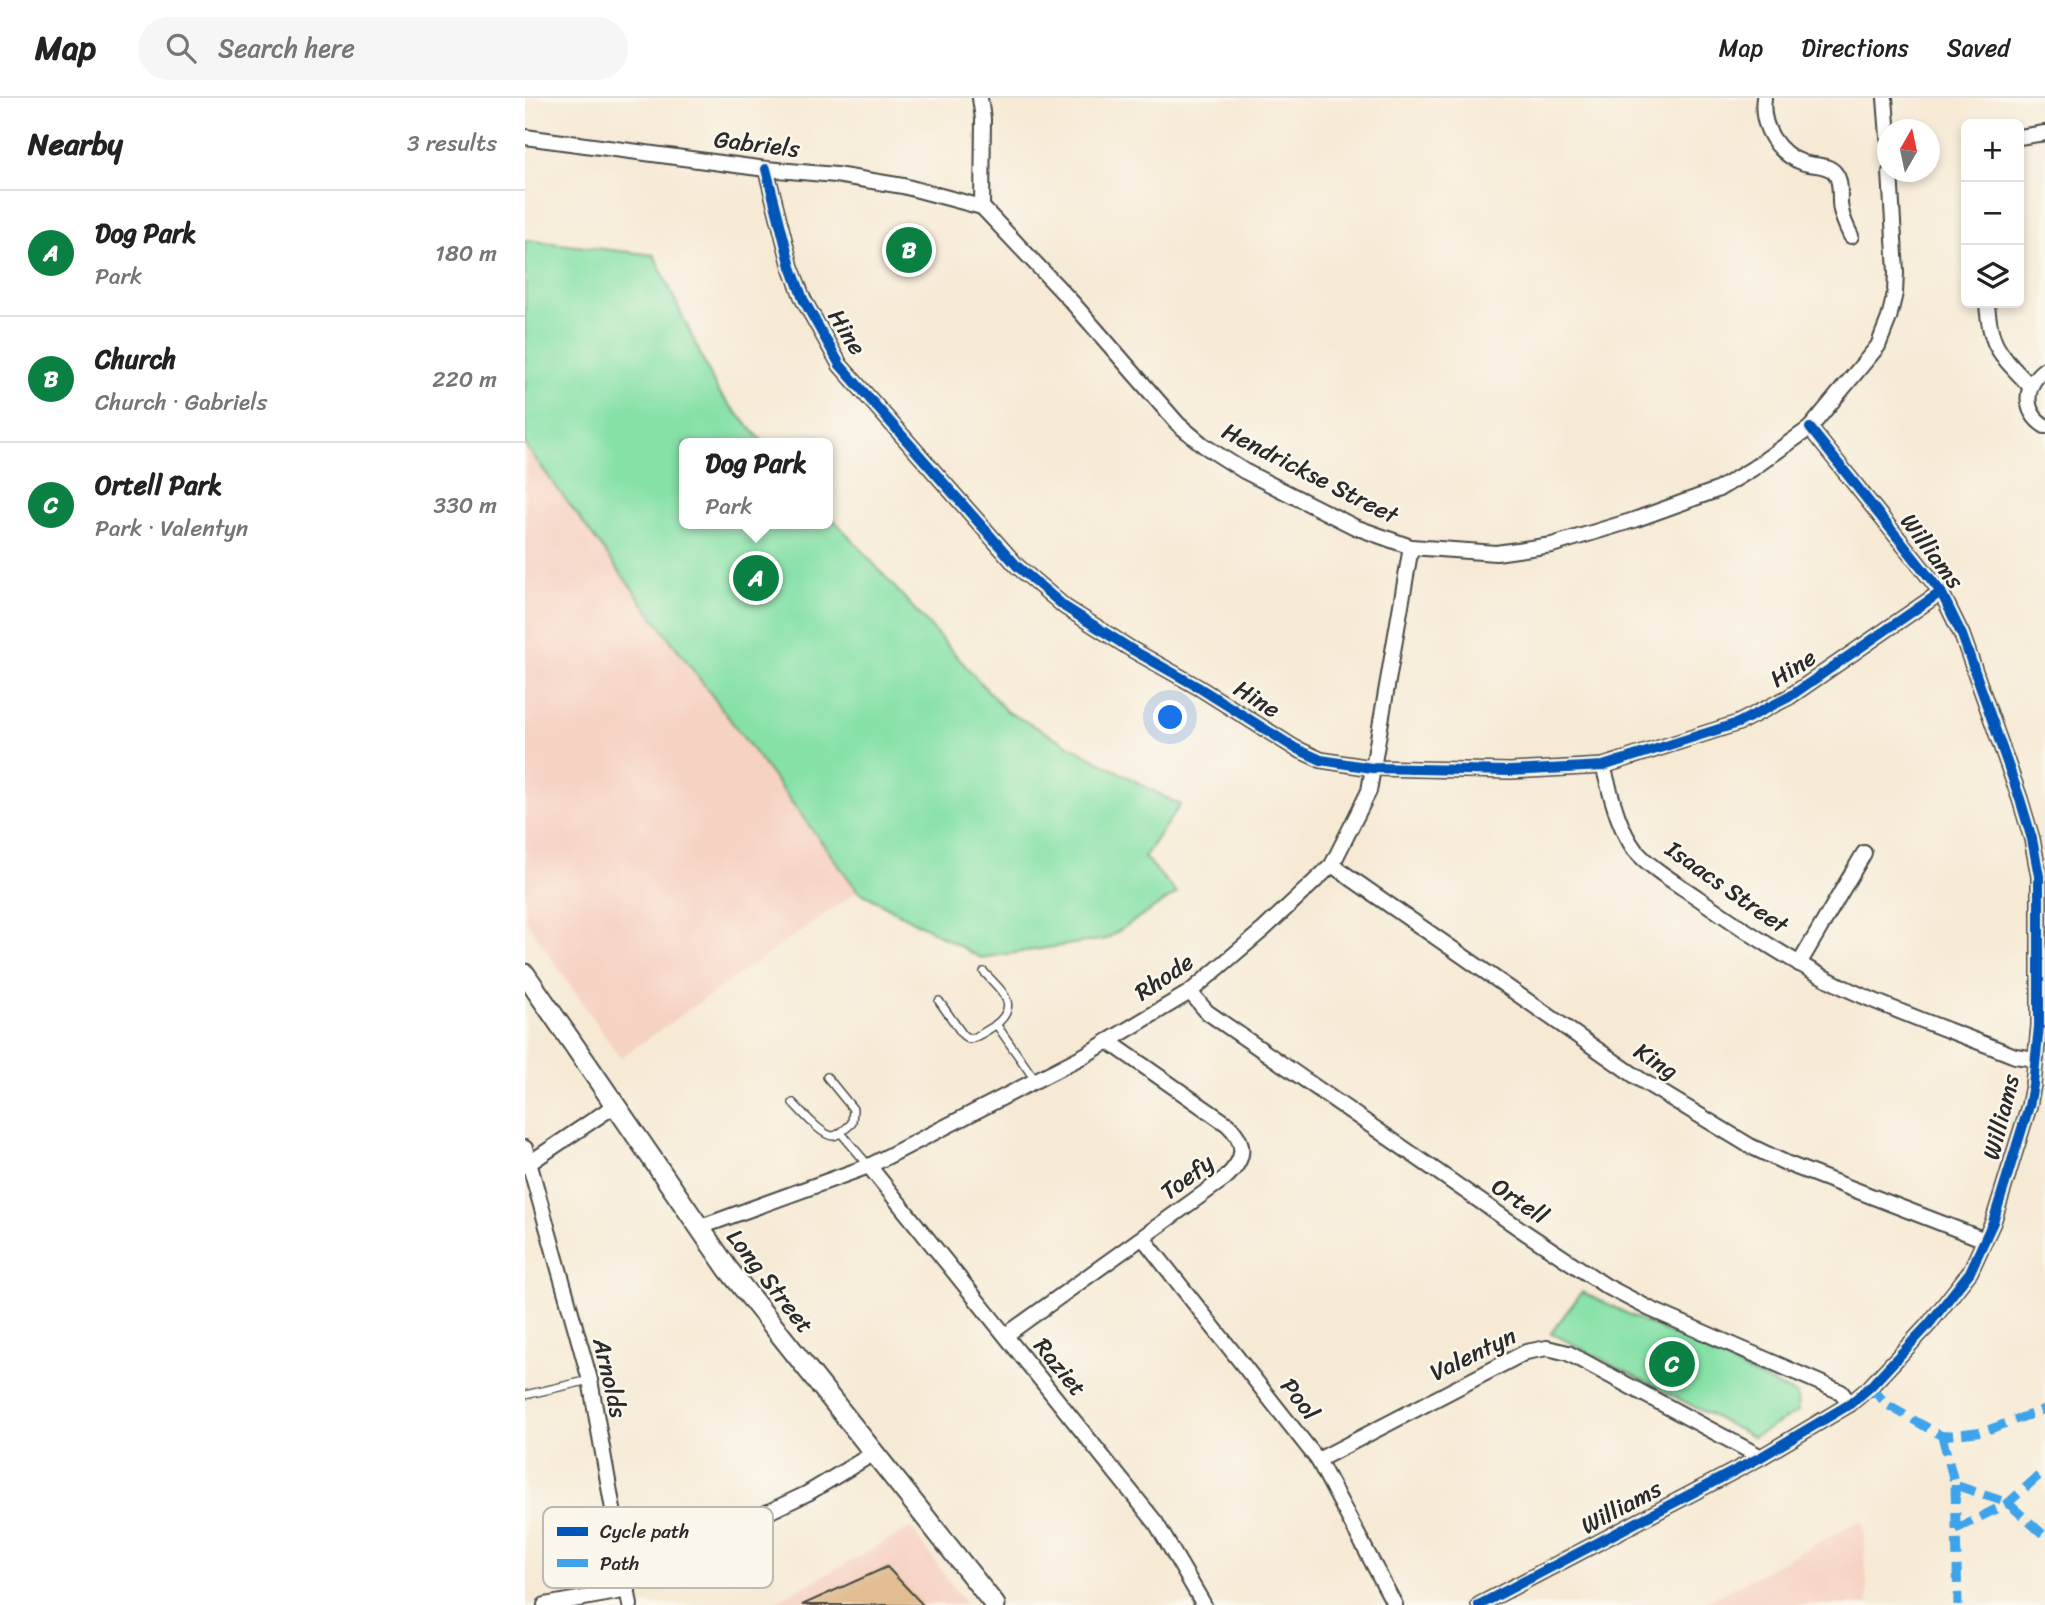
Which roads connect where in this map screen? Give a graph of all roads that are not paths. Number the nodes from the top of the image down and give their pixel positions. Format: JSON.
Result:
{"nodes":[{"id":1,"x":980,"y":98,"type":"edge"},
{"id":2,"x":1764,"y":98,"type":"edge"},
{"id":3,"x":1885,"y":98,"type":"edge"},
{"id":4,"x":1887,"y":119,"type":"edge"},
{"id":5,"x":2045,"y":134,"type":"edge"},
{"id":6,"x":2024,"y":136,"type":"edge"},
{"id":7,"x":525,"y":137,"type":"edge"},
{"id":8,"x":766,"y":169,"type":"junction"},
{"id":9,"x":1891,"y":182,"type":"edge"},
{"id":10,"x":982,"y":206,"type":"junction"},
{"id":11,"x":1851,"y":236,"type":"dead end"},
{"id":12,"x":1987,"y":308,"type":"edge"},
{"id":13,"x":2045,"y":369,"type":"edge"},
{"id":14,"x":2030,"y":386,"type":"junction"},
{"id":15,"x":2045,"y":426,"type":"edge"},
{"id":16,"x":1810,"y":428,"type":"junction"},
{"id":17,"x":1411,"y":547,"type":"junction"},
{"id":18,"x":1941,"y":592,"type":"junction"},
{"id":19,"x":1603,"y":766,"type":"junction"},
{"id":20,"x":1372,"y":768,"type":"junction"},
{"id":21,"x":1864,"y":853,"type":"dead end"},
{"id":22,"x":1332,"y":865,"type":"junction"},
{"id":23,"x":1799,"y":964,"type":"junction"},
{"id":24,"x":984,"y":972,"type":"dead end"},
{"id":25,"x":525,"y":974,"type":"edge"},
{"id":26,"x":1190,"y":992,"type":"junction"},
{"id":27,"x":939,"y":1001,"type":"dead end"},
{"id":28,"x":996,"y":1024,"type":"junction"},
{"id":29,"x":1108,"y":1041,"type":"junction"},
{"id":30,"x":2036,"y":1059,"type":"junction"},
{"id":31,"x":827,"y":1077,"type":"dead end"},
{"id":32,"x":1035,"y":1080,"type":"junction"},
{"id":33,"x":793,"y":1103,"type":"dead end"},
{"id":34,"x":614,"y":1106,"type":"junction"},
{"id":35,"x":841,"y":1133,"type":"junction"},
{"id":36,"x":525,"y":1149,"type":"edge"},
{"id":37,"x":527,"y":1165,"type":"edge"},
{"id":38,"x":869,"y":1166,"type":"junction"},
{"id":39,"x":698,"y":1228,"type":"junction"},
{"id":40,"x":1143,"y":1238,"type":"junction"},
{"id":41,"x":1985,"y":1240,"type":"junction"},
{"id":42,"x":1006,"y":1335,"type":"junction"},
{"id":43,"x":590,"y":1380,"type":"junction"},
{"id":44,"x":525,"y":1395,"type":"edge"},
{"id":45,"x":1850,"y":1404,"type":"junction"},
{"id":46,"x":874,"y":1453,"type":"junction"},
{"id":47,"x":1761,"y":1458,"type":"junction"},
{"id":48,"x":1318,"y":1460,"type":"junction"},
{"id":49,"x":614,"y":1507,"type":"edge"},
{"id":50,"x":773,"y":1510,"type":"edge"},
{"id":51,"x":629,"y":1598,"type":"edge"},
{"id":52,"x":545,"y":1605,"type":"edge"},
{"id":53,"x":995,"y":1605,"type":"edge"},
{"id":54,"x":1204,"y":1605,"type":"edge"},
{"id":55,"x":1395,"y":1605,"type":"edge"},
{"id":56,"x":1479,"y":1605,"type":"edge"}],
"edges":[{"from":1,"to":10,"type":"street"},
{"from":2,"to":11,"type":"street"},
{"from":3,"to":4,"type":"street"},
{"from":5,"to":6,"type":"street"},
{"from":7,"to":8,"type":"street","name":"Gabriels"},
{"from":8,"to":10,"type":"street","name":"Gabriels"},
{"from":8,"to":20,"type":"street","name":"Hine"},
{"from":9,"to":16,"type":"street","name":"Hendrickse Street"},
{"from":10,"to":17,"type":"street","name":"Hendrickse Street"},
{"from":12,"to":14,"type":"street"},
{"from":13,"to":14,"type":"street"},
{"from":14,"to":15,"type":"street"},
{"from":16,"to":17,"type":"street","name":"Hendrickse Street"},
{"from":16,"to":18,"type":"street","name":"Williams"},
{"from":17,"to":20,"type":"street","name":"Rhode"},
{"from":18,"to":19,"type":"street","name":"Hine"},
{"from":18,"to":30,"type":"street","name":"Williams"},
{"from":19,"to":20,"type":"street","name":"Hine"},
{"from":19,"to":23,"type":"street","name":"Isaacs Street"},
{"from":20,"to":22,"type":"street","name":"Rhode"},
{"from":21,"to":23,"type":"street","name":"Isaacs Street"},
{"from":22,"to":26,"type":"street","name":"Rhode"},
{"from":22,"to":41,"type":"street","name":"King"},
{"from":23,"to":30,"type":"street","name":"Isaacs Street"},
{"from":24,"to":28,"type":"lane"},
{"from":25,"to":34,"type":"street","name":"Long Street"},
{"from":26,"to":29,"type":"street","name":"Rhode"},
{"from":26,"to":45,"type":"street","name":"Ortell"},
{"from":27,"to":28,"type":"lane"},
{"from":28,"to":32,"type":"lane"},
{"from":29,"to":32,"type":"street","name":"Rhode"},
{"from":29,"to":40,"type":"street","name":"Toefy"},
{"from":30,"to":41,"type":"street","name":"Williams"},
{"from":31,"to":35,"type":"lane"},
{"from":32,"to":38,"type":"street","name":"Rhode"},
{"from":33,"to":35,"type":"lane"},
{"from":34,"to":37,"type":"street"},
{"from":34,"to":39,"type":"street","name":"Long Street"},
{"from":35,"to":38,"type":"lane"},
{"from":36,"to":37,"type":"street","name":"Arnolds"},
{"from":37,"to":43,"type":"street","name":"Arnolds"},
{"from":38,"to":39,"type":"street","name":"Rhode"},
{"from":38,"to":42,"type":"street","name":"Raziet"},
{"from":39,"to":46,"type":"street","name":"Long Street"},
{"from":40,"to":42,"type":"street","name":"Toefy"},
{"from":40,"to":48,"type":"street","name":"Pool"},
{"from":41,"to":45,"type":"street","name":"Williams"},
{"from":42,"to":54,"type":"street","name":"Raziet"},
{"from":43,"to":44,"type":"lane"},
{"from":43,"to":49,"type":"street","name":"Arnolds"},
{"from":45,"to":47,"type":"street","name":"Williams"},
{"from":46,"to":50,"type":"street"},
{"from":46,"to":53,"type":"street","name":"Long Street"},
{"from":47,"to":48,"type":"street","name":"Valentyn"},
{"from":47,"to":56,"type":"street","name":"Williams"},
{"from":48,"to":55,"type":"street","name":"Pool"},
{"from":51,"to":52,"type":"street"}]}
